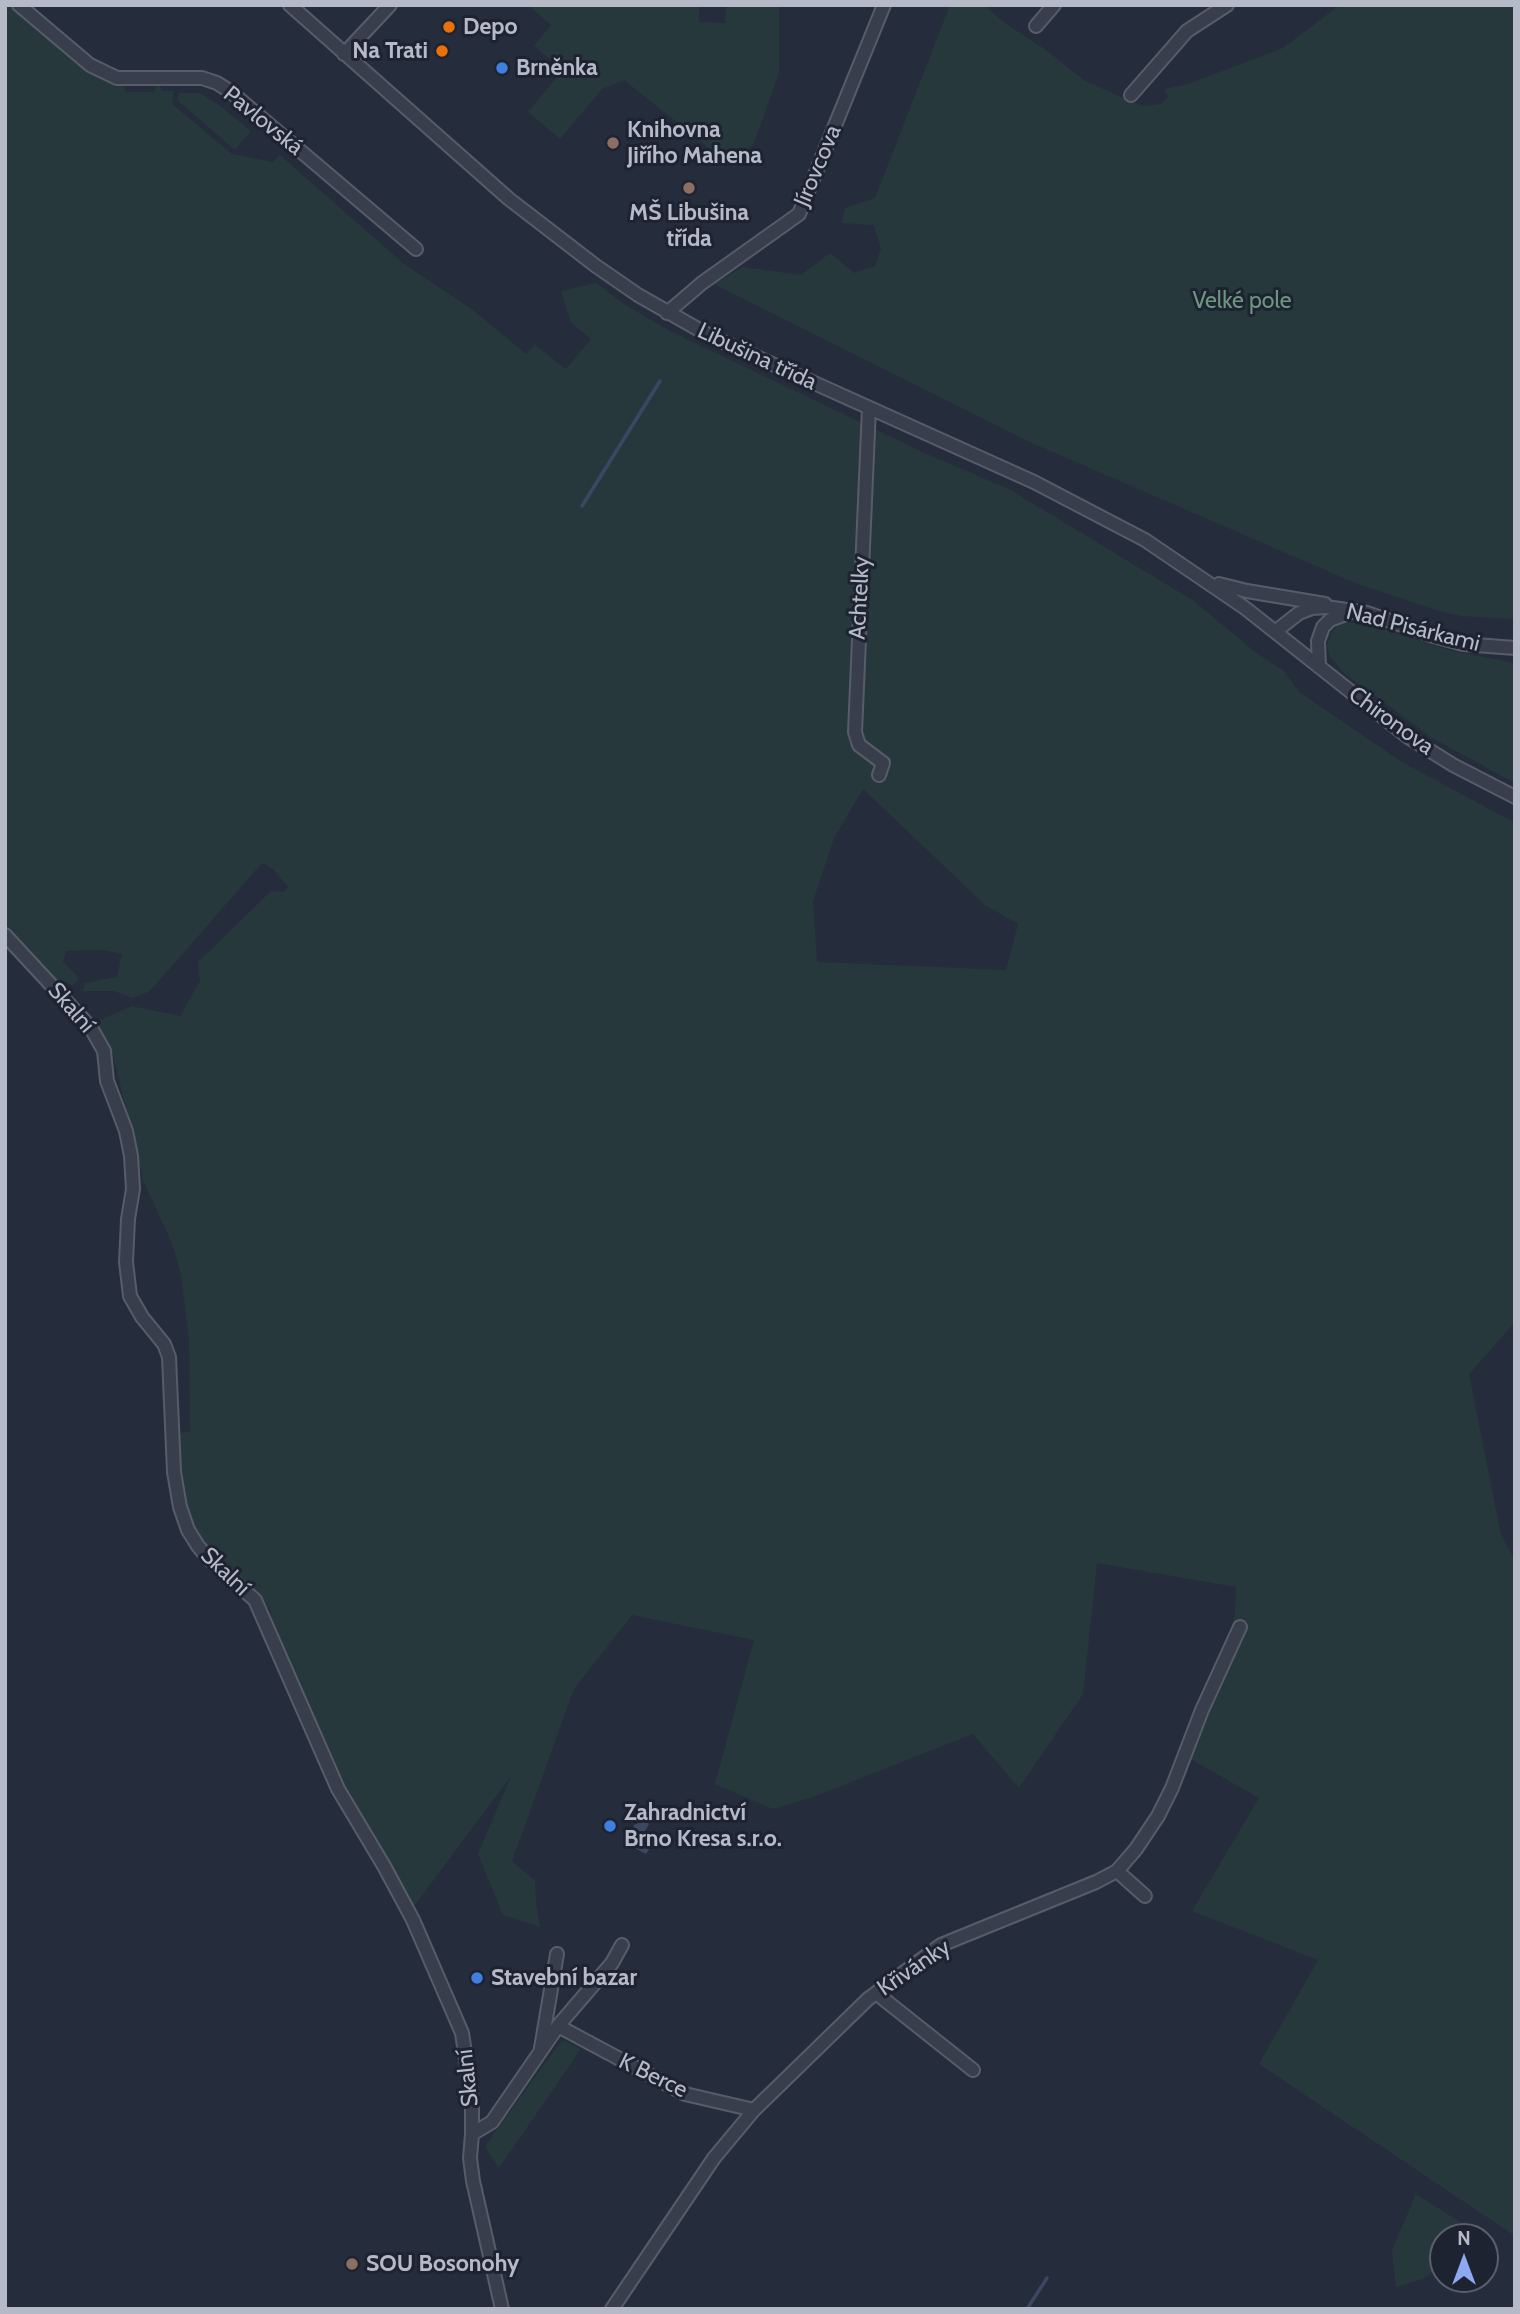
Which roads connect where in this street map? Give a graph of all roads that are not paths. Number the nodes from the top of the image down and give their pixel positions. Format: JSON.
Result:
{"nodes":[{"id":1,"x":19,"y":5,"type":"edge"},
{"id":2,"x":290,"y":5,"type":"edge"},
{"id":3,"x":390,"y":5,"type":"edge"},
{"id":4,"x":884,"y":5,"type":"edge"},
{"id":5,"x":1054,"y":5,"type":"edge"},
{"id":6,"x":1227,"y":5,"type":"edge"},
{"id":7,"x":1035,"y":26,"type":"dead end"},
{"id":8,"x":344,"y":54,"type":"junction"},
{"id":9,"x":1131,"y":95,"type":"dead end"},
{"id":10,"x":416,"y":249,"type":"dead end"},
{"id":11,"x":667,"y":313,"type":"junction"},
{"id":12,"x":869,"y":408,"type":"junction"},
{"id":13,"x":1205,"y":579,"type":"junction"},
{"id":14,"x":1356,"y":611,"type":"junction"},
{"id":15,"x":1276,"y":631,"type":"junction"},
{"id":16,"x":1515,"y":648,"type":"edge"},
{"id":17,"x":1319,"y":667,"type":"junction"},
{"id":18,"x":879,"y":775,"type":"dead end"},
{"id":19,"x":1515,"y":797,"type":"edge"},
{"id":20,"x":5,"y":935,"type":"edge"},
{"id":21,"x":1240,"y":1627,"type":"dead end"},
{"id":22,"x":1117,"y":1871,"type":"junction"},
{"id":23,"x":1145,"y":1896,"type":"dead end"},
{"id":24,"x":622,"y":1945,"type":"dead end"},
{"id":25,"x":557,"y":1954,"type":"dead end"},
{"id":26,"x":876,"y":1993,"type":"junction"},
{"id":27,"x":558,"y":2026,"type":"junction"},
{"id":28,"x":541,"y":2052,"type":"junction"},
{"id":29,"x":973,"y":2070,"type":"dead end"},
{"id":30,"x":754,"y":2110,"type":"junction"},
{"id":31,"x":472,"y":2134,"type":"junction"},
{"id":32,"x":502,"y":2309,"type":"edge"},
{"id":33,"x":612,"y":2309,"type":"edge"}],
"edges":[{"from":1,"to":10,"type":"street","name":"Pavlovská"},
{"from":2,"to":8,"type":"street","name":"Libušina třída"},
{"from":3,"to":8,"type":"street"},
{"from":4,"to":11,"type":"street","name":"Jírovcova"},
{"from":5,"to":7,"type":"street"},
{"from":6,"to":9,"type":"street"},
{"from":8,"to":11,"type":"street","name":"Libušina třída"},
{"from":11,"to":12,"type":"street","name":"Libušina třída"},
{"from":12,"to":13,"type":"street","name":"Libušina třída"},
{"from":12,"to":18,"type":"street","name":"Achtelky"},
{"from":13,"to":14,"type":"street"},
{"from":13,"to":15,"type":"street","name":"Libušina třída"},
{"from":14,"to":15,"type":"street","name":"Nad Pisárkami"},
{"from":14,"to":16,"type":"street","name":"Nad Pisárkami"},
{"from":14,"to":17,"type":"street"},
{"from":15,"to":17,"type":"street","name":"Chironova"},
{"from":17,"to":19,"type":"street","name":"Chironova"},
{"from":20,"to":31,"type":"street","name":"Skalní"},
{"from":21,"to":22,"type":"street","name":"Křivánky"},
{"from":22,"to":23,"type":"street"},
{"from":22,"to":26,"type":"street","name":"Křivánky"},
{"from":24,"to":27,"type":"street","name":"Skalní"},
{"from":25,"to":28,"type":"street","name":"Skalní"},
{"from":26,"to":29,"type":"street"},
{"from":26,"to":30,"type":"street","name":"Křivánky"},
{"from":27,"to":28,"type":"street","name":"Skalní"},
{"from":27,"to":30,"type":"street","name":"K Berce"},
{"from":28,"to":31,"type":"street","name":"Skalní"},
{"from":30,"to":33,"type":"street","name":"Křivánky"},
{"from":31,"to":32,"type":"street","name":"Skalní"}]}
